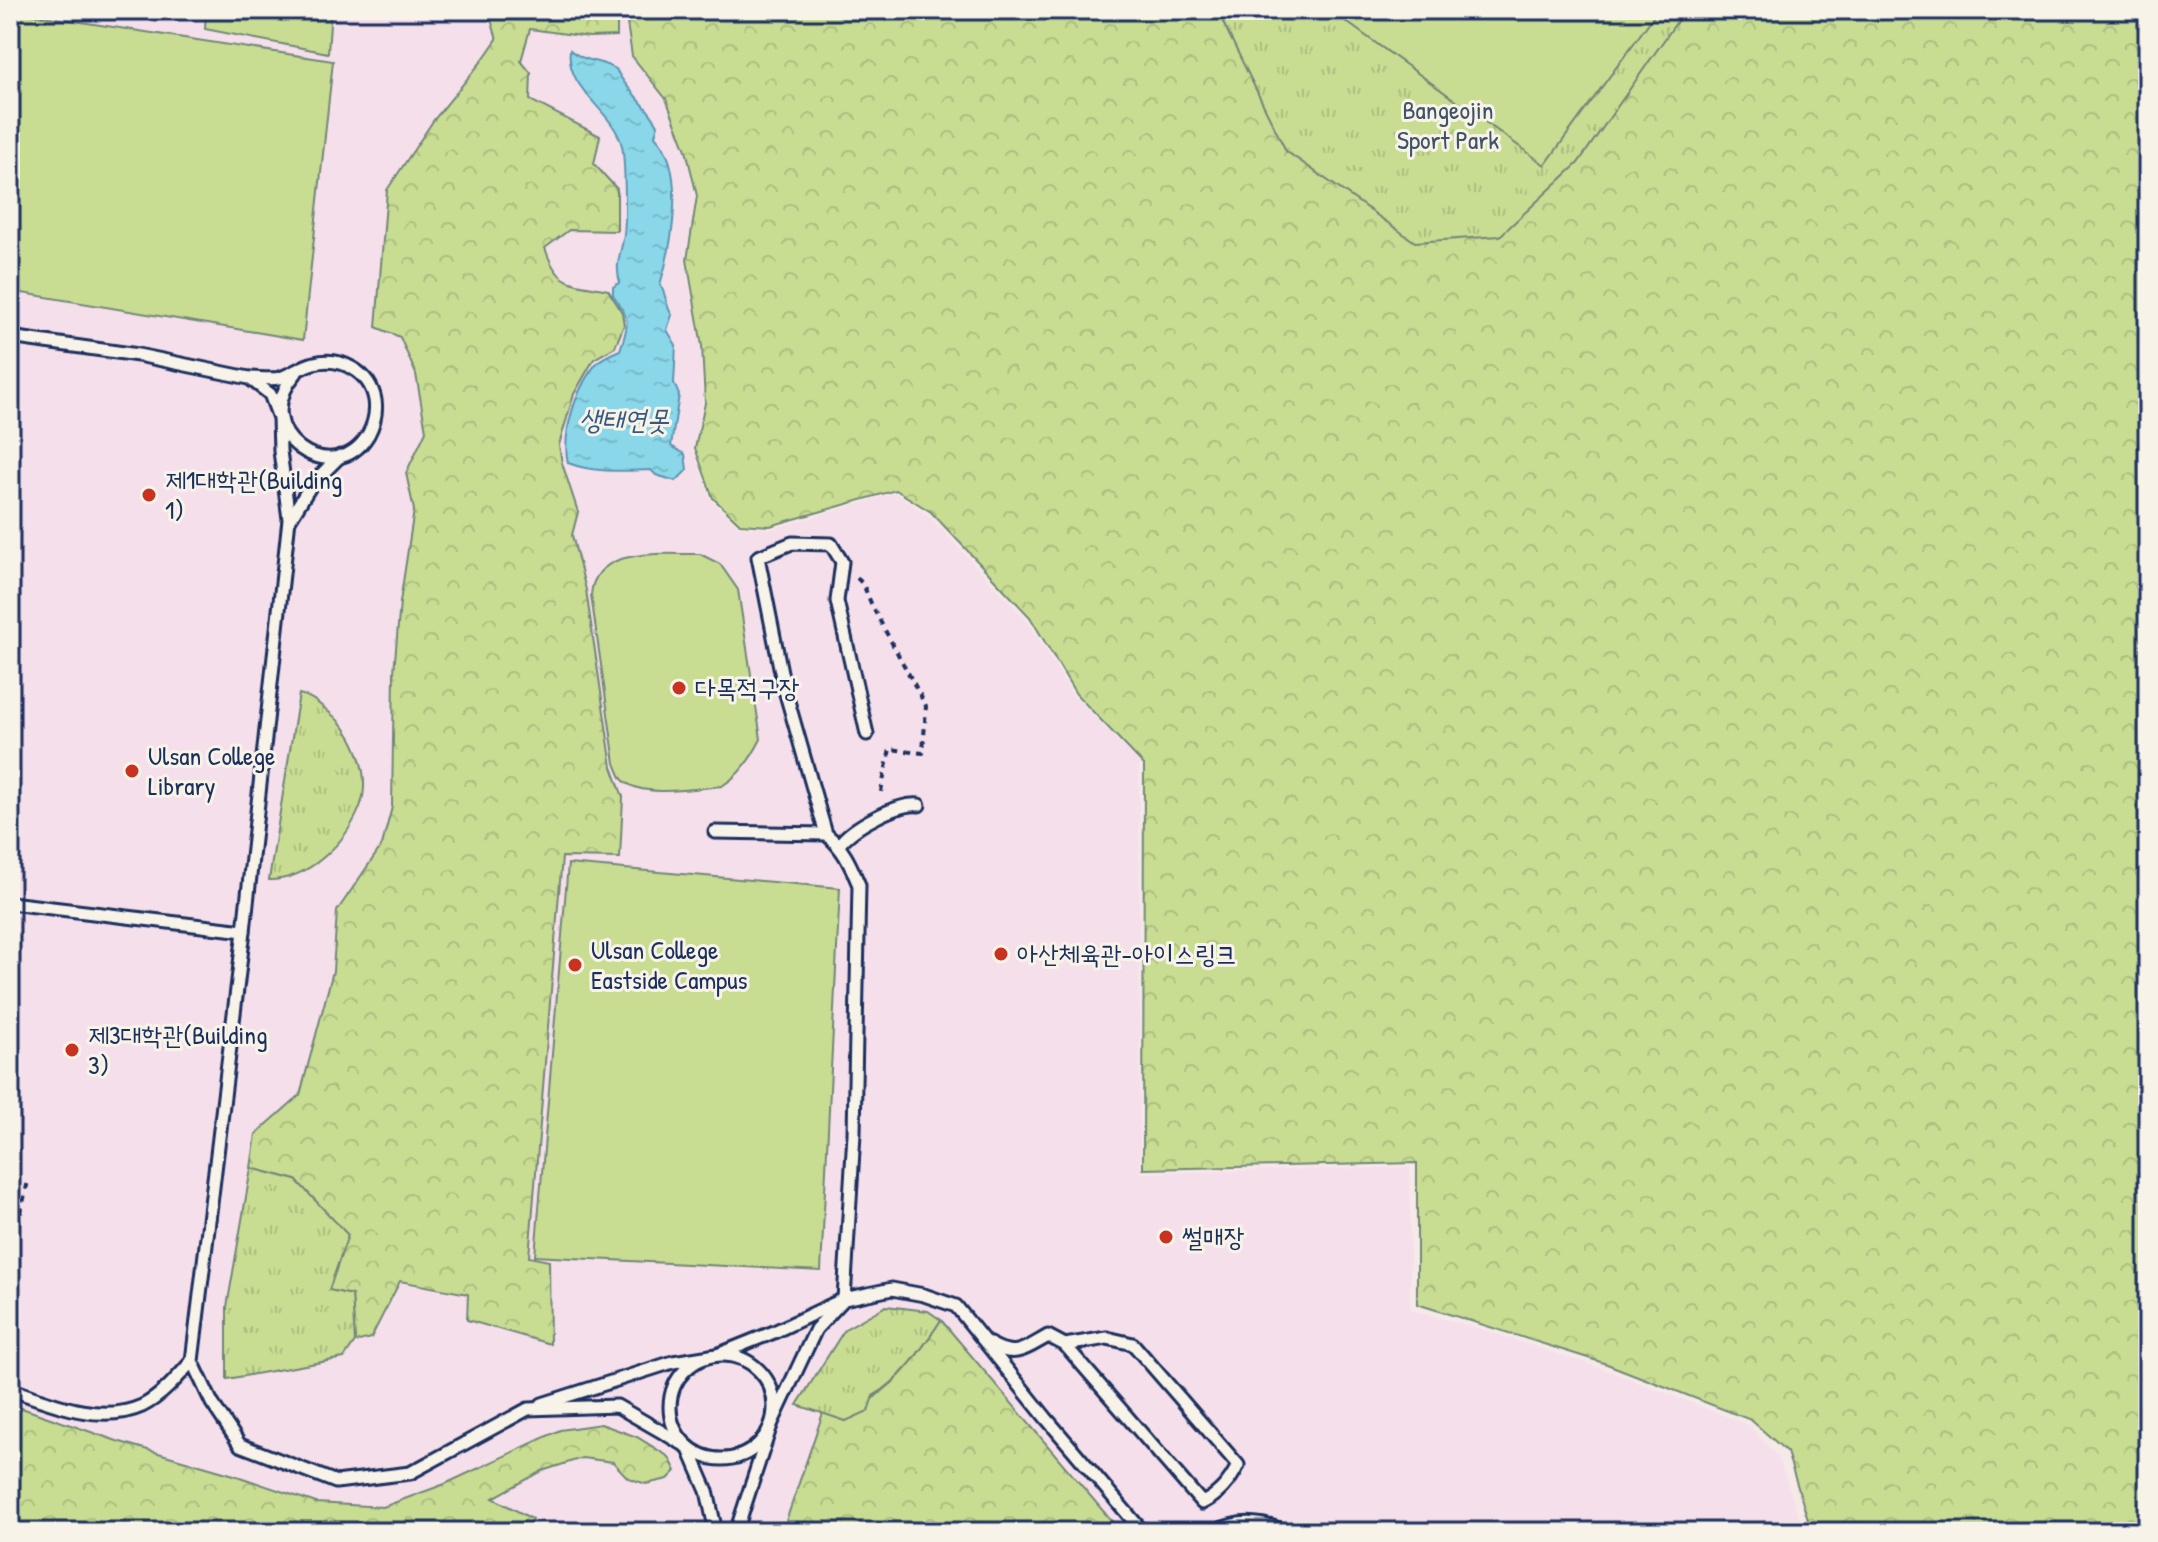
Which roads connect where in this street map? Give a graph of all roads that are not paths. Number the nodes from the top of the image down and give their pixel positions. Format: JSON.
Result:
{"nodes":[{"id":1,"x":10,"y":337,"type":"edge"},
{"id":2,"x":296,"y":373,"type":"junction"},
{"id":3,"x":249,"y":378,"type":"junction"},
{"id":4,"x":279,"y":418,"type":"junction"},
{"id":5,"x":340,"y":456,"type":"junction"},
{"id":6,"x":289,"y":519,"type":"junction"},
{"id":7,"x":867,"y":734,"type":"dead end"},
{"id":8,"x":919,"y":805,"type":"dead end"},
{"id":9,"x":715,"y":832,"type":"dead end"},
{"id":10,"x":826,"y":834,"type":"junction"},
{"id":11,"x":839,"y":845,"type":"junction"},
{"id":12,"x":10,"y":903,"type":"edge"},
{"id":13,"x":244,"y":931,"type":"junction"},
{"id":14,"x":844,"y":1299,"type":"junction"},
{"id":15,"x":983,"y":1339,"type":"junction"},
{"id":16,"x":1065,"y":1345,"type":"junction"},
{"id":17,"x":717,"y":1355,"type":"junction"},
{"id":18,"x":192,"y":1361,"type":"junction"},
{"id":19,"x":10,"y":1389,"type":"edge"},
{"id":20,"x":528,"y":1409,"type":"junction"},
{"id":21,"x":771,"y":1425,"type":"junction"},
{"id":22,"x":688,"y":1447,"type":"junction"},
{"id":23,"x":716,"y":1532,"type":"edge"},
{"id":24,"x":736,"y":1532,"type":"edge"},
{"id":25,"x":1143,"y":1532,"type":"edge"},
{"id":26,"x":1214,"y":1532,"type":"edge"},
{"id":27,"x":1288,"y":1532,"type":"edge"}],
"edges":[{"from":1,"to":3,"type":"lane"},
{"from":2,"to":3,"type":"lane"},
{"from":2,"to":4,"type":"lane"},
{"from":2,"to":5,"type":"lane"},
{"from":3,"to":4,"type":"lane"},
{"from":4,"to":5,"type":"lane"},
{"from":4,"to":6,"type":"lane"},
{"from":5,"to":6,"type":"lane"},
{"from":6,"to":13,"type":"lane"},
{"from":7,"to":10,"type":"lane"},
{"from":8,"to":11,"type":"lane"},
{"from":9,"to":10,"type":"lane"},
{"from":10,"to":11,"type":"lane"},
{"from":11,"to":14,"type":"lane"},
{"from":12,"to":13,"type":"lane"},
{"from":13,"to":18,"type":"lane"},
{"from":14,"to":15,"type":"lane"},
{"from":14,"to":17,"type":"lane"},
{"from":14,"to":21,"type":"lane"},
{"from":15,"to":16,"type":"lane"},
{"from":15,"to":25,"type":"lane"},
{"from":16,"to":16,"type":"lane"},
{"from":17,"to":20,"type":"lane"},
{"from":17,"to":21,"type":"lane"},
{"from":17,"to":22,"type":"lane"},
{"from":18,"to":19,"type":"lane"},
{"from":18,"to":20,"type":"lane"},
{"from":20,"to":22,"type":"lane"},
{"from":21,"to":22,"type":"lane"},
{"from":21,"to":24,"type":"lane"},
{"from":22,"to":23,"type":"lane"},
{"from":26,"to":27,"type":"lane"}]}
